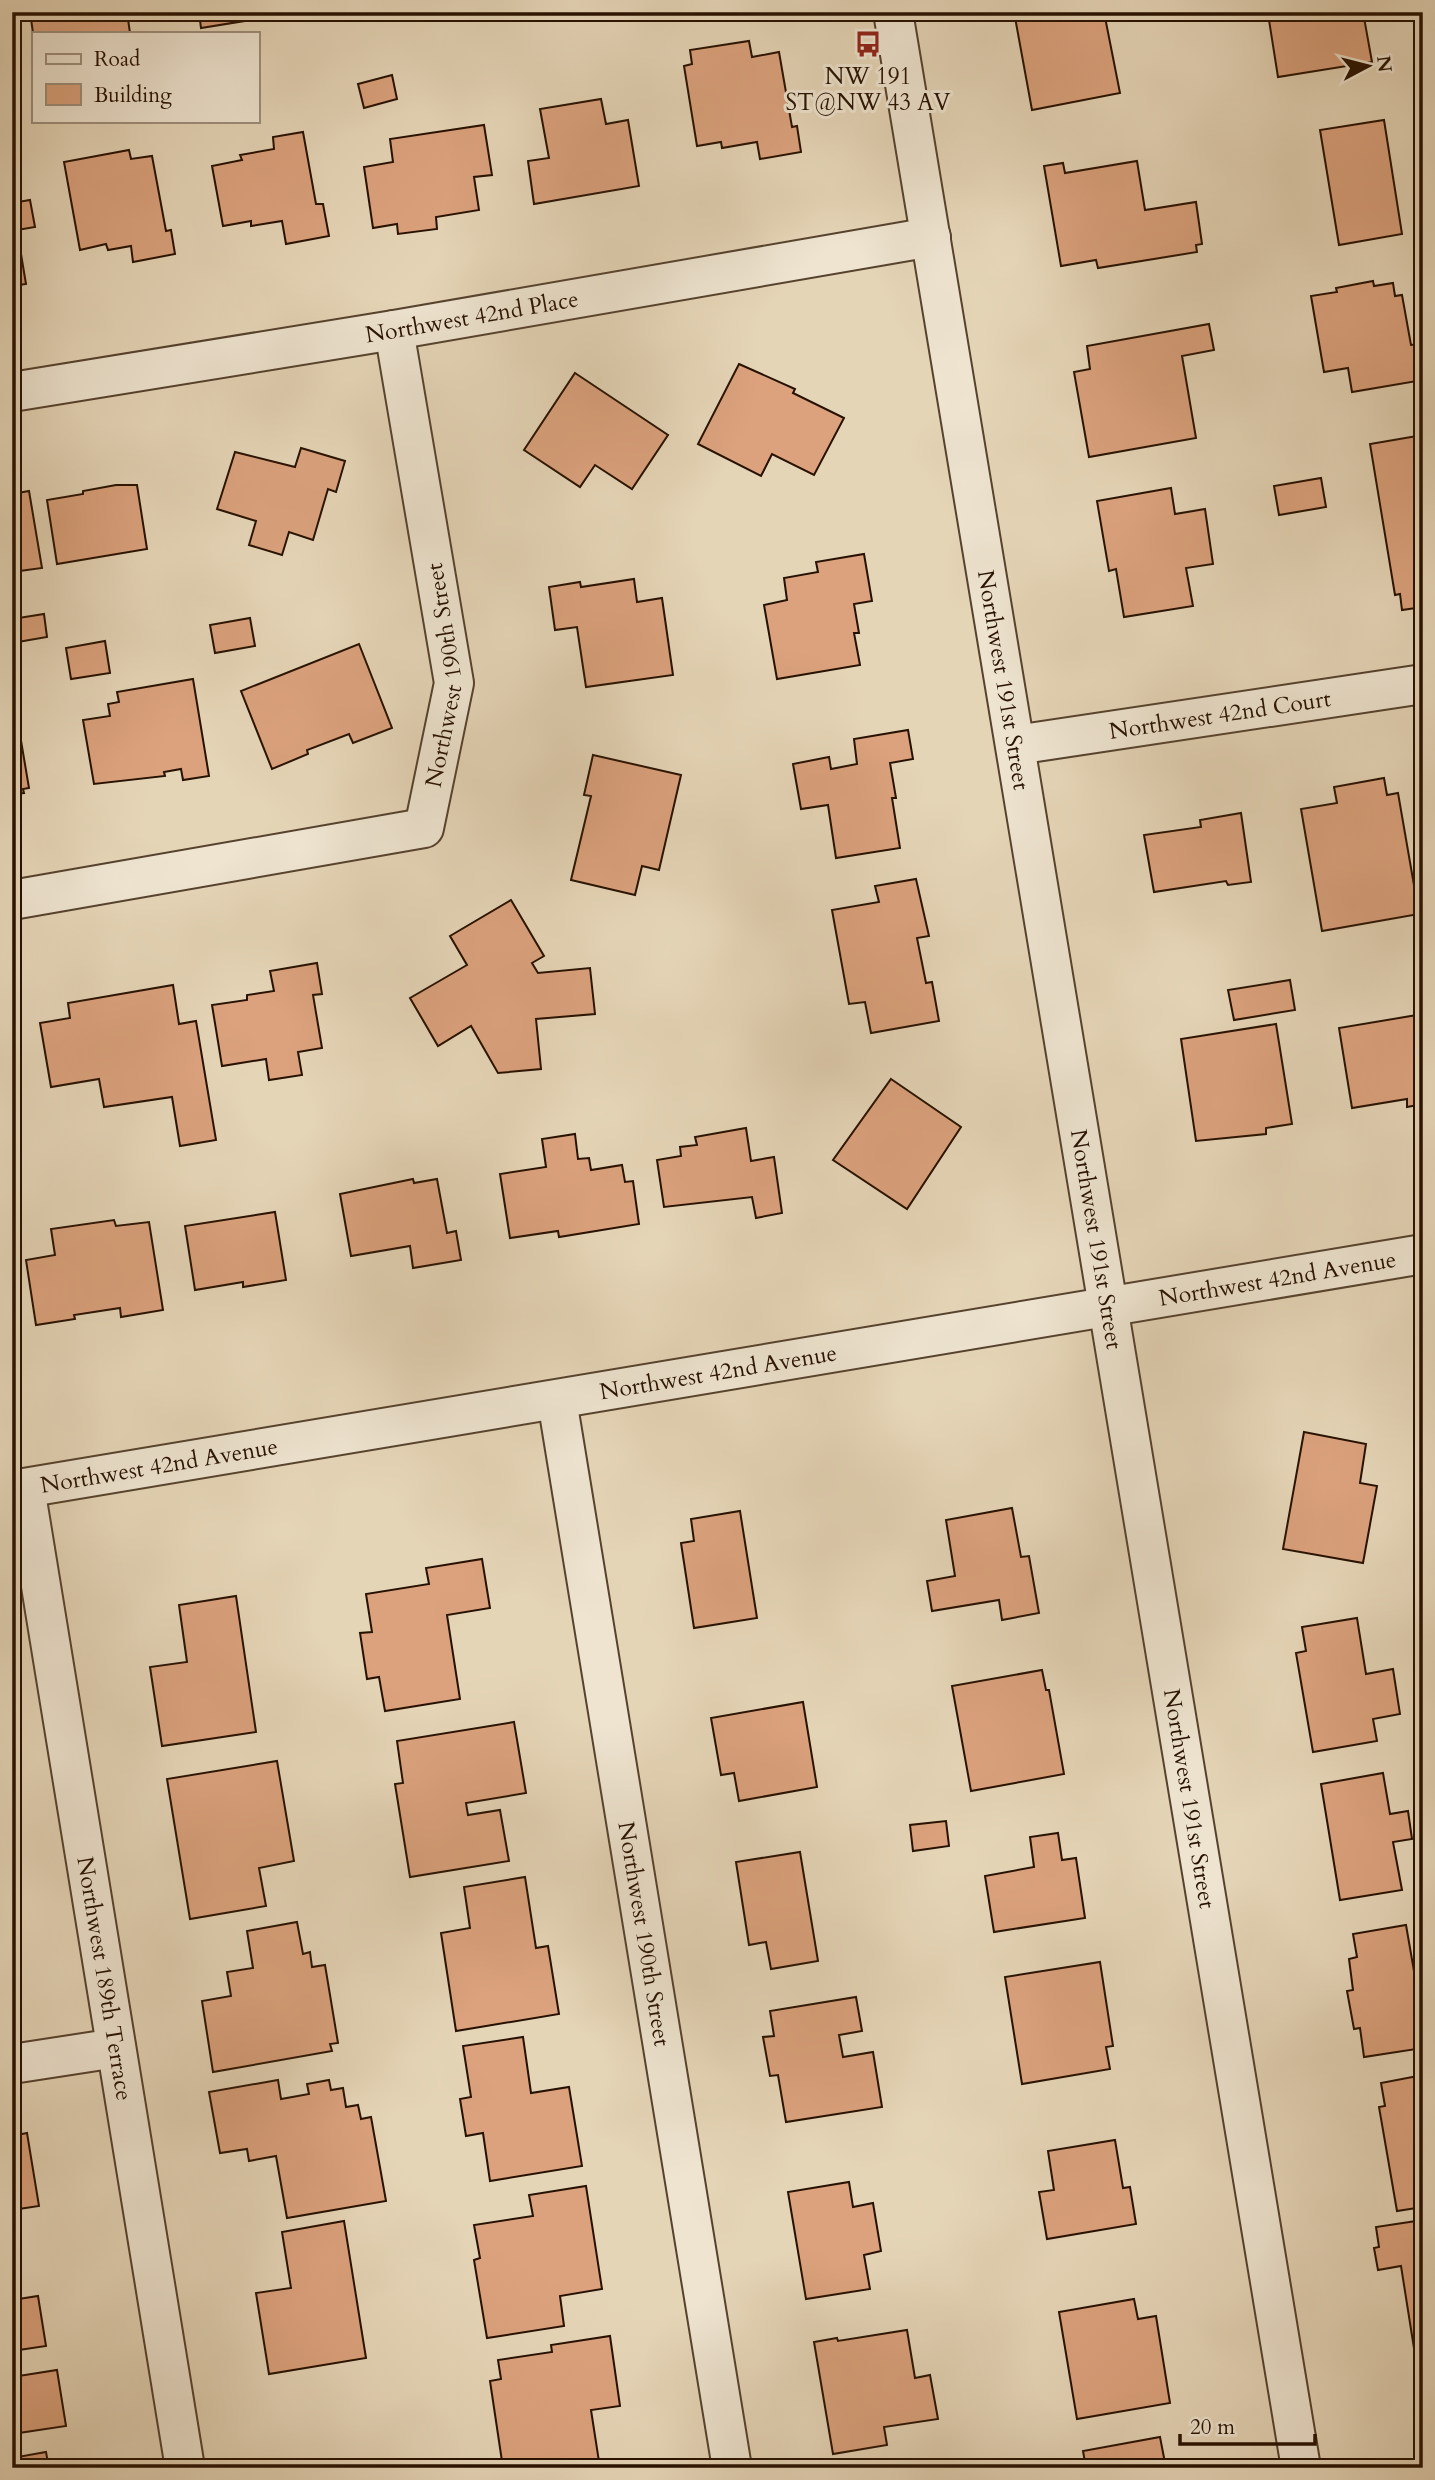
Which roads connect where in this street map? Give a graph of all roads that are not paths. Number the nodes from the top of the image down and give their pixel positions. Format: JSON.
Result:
{"nodes":[{"id":1,"x":893,"y":12,"type":"edge"},
{"id":2,"x":931,"y":237,"type":"junction"},
{"id":3,"x":394,"y":330,"type":"junction"},
{"id":4,"x":12,"y":392,"type":"edge"},
{"id":5,"x":1423,"y":684,"type":"edge"},
{"id":6,"x":1016,"y":745,"type":"junction"},
{"id":7,"x":12,"y":900,"type":"edge"},
{"id":8,"x":1423,"y":1254,"type":"edge"},
{"id":9,"x":1110,"y":1306,"type":"junction"},
{"id":10,"x":557,"y":1400,"type":"junction"},
{"id":11,"x":18,"y":1489,"type":"edge"},
{"id":12,"x":116,"y":2048,"type":"junction"},
{"id":13,"x":12,"y":2064,"type":"edge"},
{"id":14,"x":185,"y":2468,"type":"edge"},
{"id":15,"x":733,"y":2468,"type":"edge"},
{"id":16,"x":1301,"y":2468,"type":"edge"}],
"edges":[{"from":1,"to":2,"type":"street","name":"Northwest 191st Street"},
{"from":2,"to":3,"type":"street","name":"Northwest 42nd Place"},
{"from":2,"to":6,"type":"street","name":"Northwest 191st Street"},
{"from":3,"to":4,"type":"street","name":"Northwest 42nd Place"},
{"from":3,"to":7,"type":"street","name":"Northwest 190th Street"},
{"from":5,"to":6,"type":"street","name":"Northwest 42nd Court"},
{"from":6,"to":9,"type":"street","name":"Northwest 191st Street"},
{"from":8,"to":9,"type":"street","name":"Northwest 42nd Avenue"},
{"from":9,"to":10,"type":"street","name":"Northwest 42nd Avenue"},
{"from":9,"to":16,"type":"street","name":"Northwest 191st Street"},
{"from":10,"to":11,"type":"street","name":"Northwest 42nd Avenue"},
{"from":10,"to":15,"type":"street","name":"Northwest 190th Street"},
{"from":11,"to":12,"type":"street","name":"Northwest 189th Terrace"},
{"from":12,"to":13,"type":"street"},
{"from":12,"to":14,"type":"street","name":"Northwest 189th Terrace"}]}
